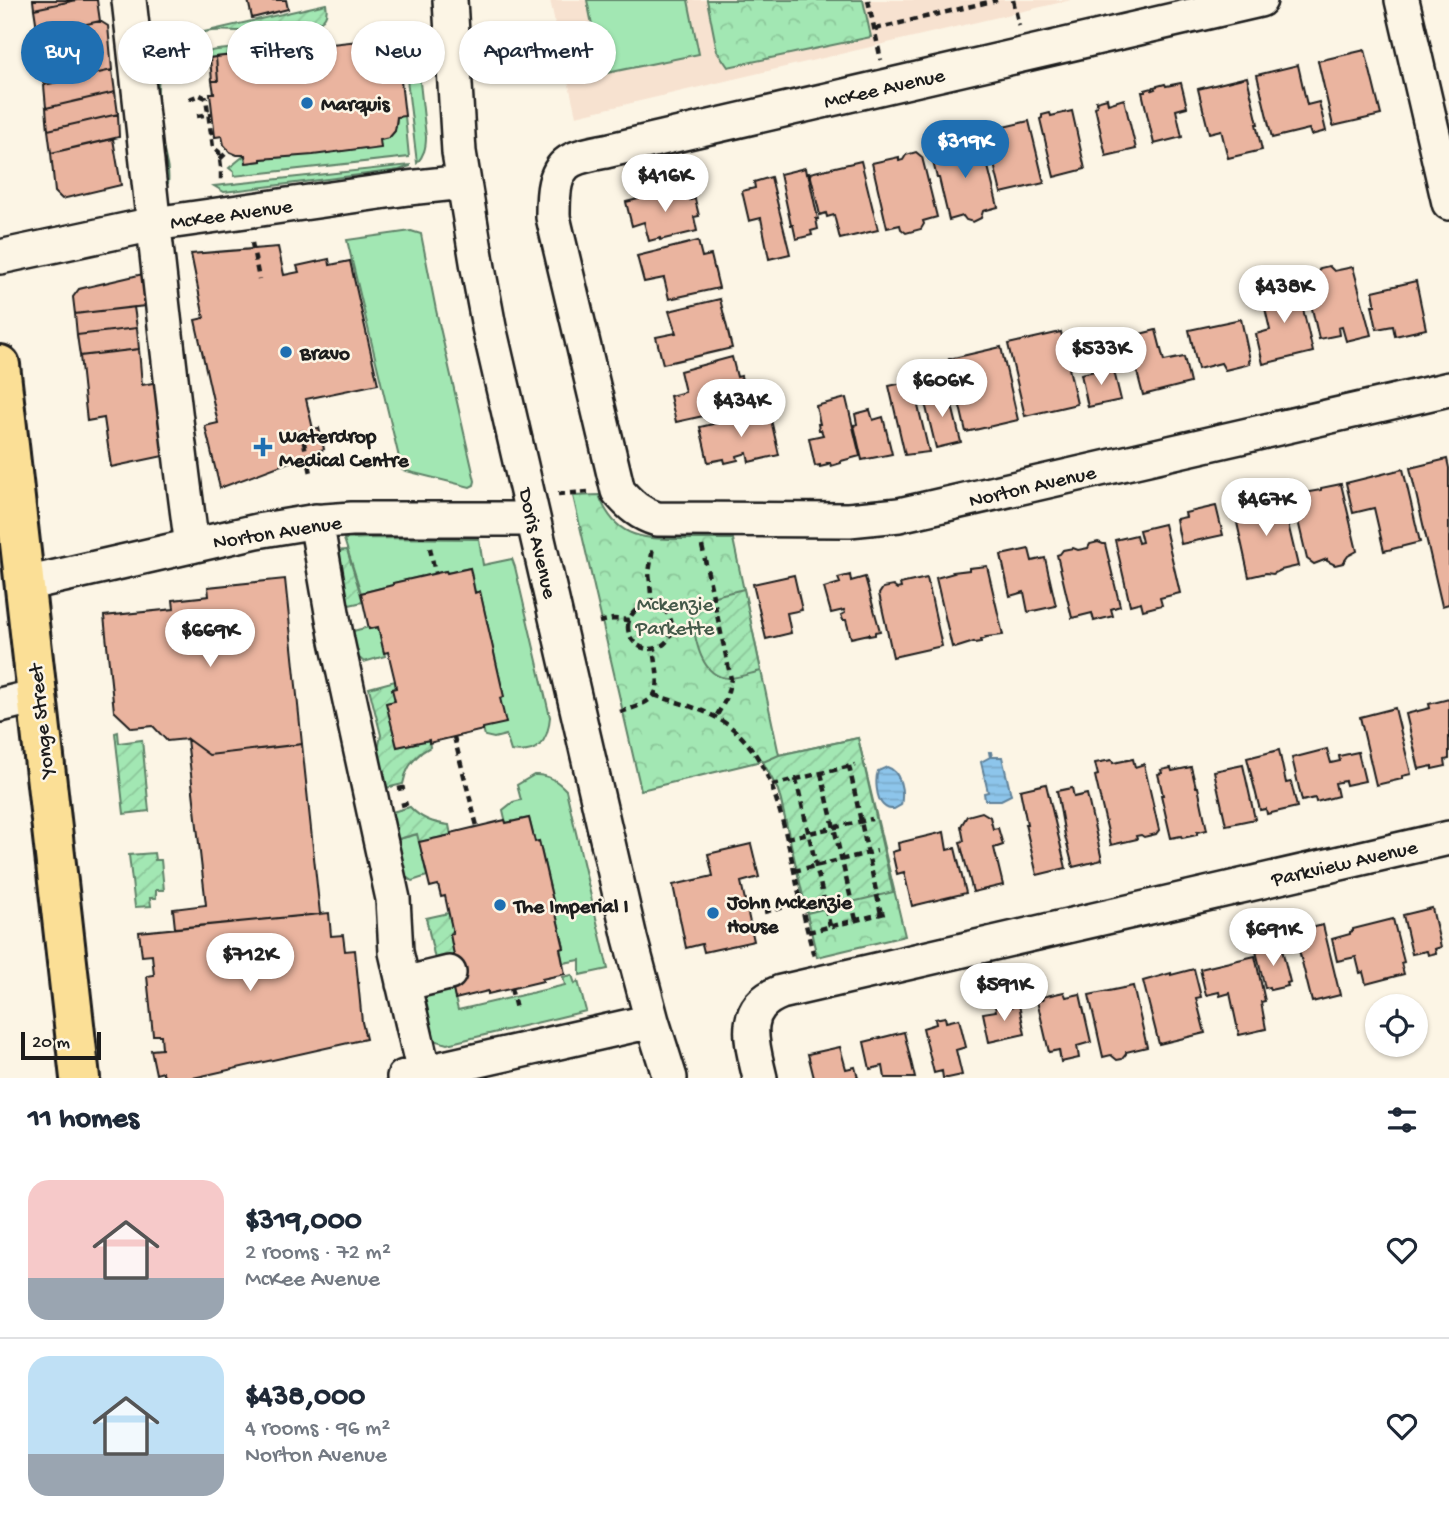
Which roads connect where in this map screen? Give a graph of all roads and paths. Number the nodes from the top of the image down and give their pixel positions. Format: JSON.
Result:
{"nodes":[{"id":1,"x":129,"y":0,"type":"edge"},
{"id":2,"x":450,"y":0,"type":"edge"},
{"id":3,"x":868,"y":0,"type":"edge"},
{"id":4,"x":997,"y":0,"type":"edge"},
{"id":5,"x":1013,"y":0,"type":"edge"},
{"id":6,"x":1260,"y":0,"type":"edge"},
{"id":7,"x":1402,"y":0,"type":"edge"},
{"id":8,"x":875,"y":29,"type":"junction"},
{"id":9,"x":1021,"y":32,"type":"dead end"},
{"id":10,"x":881,"y":64,"type":"dead end"},
{"id":11,"x":189,"y":99,"type":"dead end"},
{"id":12,"x":210,"y":114,"type":"junction"},
{"id":13,"x":198,"y":116,"type":"dead end"},
{"id":14,"x":228,"y":151,"type":"dead end"},
{"id":15,"x":220,"y":159,"type":"junction"},
{"id":16,"x":220,"y":182,"type":"dead end"},
{"id":17,"x":464,"y":182,"type":"junction"},
{"id":18,"x":1449,"y":204,"type":"edge"},
{"id":19,"x":154,"y":224,"type":"junction"},
{"id":20,"x":252,"y":243,"type":"dead end"},
{"id":21,"x":0,"y":257,"type":"edge"},
{"id":22,"x":259,"y":279,"type":"dead end"},
{"id":23,"x":0,"y":365,"type":"edge"},
{"id":24,"x":1449,"y":389,"type":"edge"},
{"id":25,"x":301,"y":430,"type":"dead end"},
{"id":26,"x":5,"y":446,"type":"edge"},
{"id":27,"x":311,"y":473,"type":"dead end"},
{"id":28,"x":605,"y":491,"type":"junction"},
{"id":29,"x":557,"y":494,"type":"dead end"},
{"id":30,"x":533,"y":519,"type":"junction"},
{"id":31,"x":657,"y":519,"type":"junction"},
{"id":32,"x":696,"y":520,"type":"junction"},
{"id":33,"x":316,"y":521,"type":"junction"},
{"id":34,"x":192,"y":546,"type":"junction"},
{"id":35,"x":430,"y":547,"type":"dead end"},
{"id":36,"x":435,"y":573,"type":"dead end"},
{"id":37,"x":25,"y":584,"type":"junction"},
{"id":38,"x":652,"y":605,"type":"junction"},
{"id":39,"x":630,"y":620,"type":"junction"},
{"id":40,"x":599,"y":622,"type":"dead end"},
{"id":41,"x":654,"y":648,"type":"junction"},
{"id":42,"x":654,"y":695,"type":"junction"},
{"id":43,"x":37,"y":696,"type":"junction"},
{"id":44,"x":0,"y":705,"type":"edge"},
{"id":45,"x":620,"y":712,"type":"dead end"},
{"id":46,"x":716,"y":717,"type":"junction"},
{"id":47,"x":454,"y":737,"type":"dead end"},
{"id":48,"x":821,"y":773,"type":"junction"},
{"id":49,"x":796,"y":779,"type":"junction"},
{"id":50,"x":772,"y":785,"type":"junction"},
{"id":51,"x":872,"y":818,"type":"dead end"},
{"id":52,"x":860,"y":821,"type":"junction"},
{"id":53,"x":477,"y":827,"type":"dead end"},
{"id":54,"x":835,"y":827,"type":"junction"},
{"id":55,"x":809,"y":833,"type":"junction"},
{"id":56,"x":787,"y":838,"type":"junction"},
{"id":57,"x":1449,"y":838,"type":"edge"},
{"id":58,"x":877,"y":851,"type":"dead end"},
{"id":59,"x":867,"y":853,"type":"junction"},
{"id":60,"x":842,"y":860,"type":"junction"},
{"id":61,"x":816,"y":866,"type":"junction"},
{"id":62,"x":794,"y":871,"type":"junction"},
{"id":63,"x":802,"y":903,"type":"junction"},
{"id":64,"x":764,"y":912,"type":"dead end"},
{"id":65,"x":889,"y":912,"type":"dead end"},
{"id":66,"x":881,"y":914,"type":"junction"},
{"id":67,"x":856,"y":920,"type":"junction"},
{"id":68,"x":830,"y":926,"type":"junction"},
{"id":69,"x":808,"y":932,"type":"junction"},
{"id":70,"x":815,"y":961,"type":"dead end"},
{"id":71,"x":449,"y":974,"type":"dead end"},
{"id":72,"x":404,"y":985,"type":"junction"},
{"id":73,"x":512,"y":988,"type":"dead end"},
{"id":74,"x":516,"y":1009,"type":"dead end"},
{"id":75,"x":653,"y":1021,"type":"junction"},
{"id":76,"x":413,"y":1075,"type":"edge"},
{"id":77,"x":80,"y":1078,"type":"edge"},
{"id":78,"x":670,"y":1078,"type":"edge"},
{"id":79,"x":760,"y":1078,"type":"edge"}],
"edges":[{"from":1,"to":19,"type":"street"},
{"from":2,"to":17,"type":"street","name":"Doris Avenue"},
{"from":3,"to":8,"type":"path"},
{"from":4,"to":8,"type":"path"},
{"from":5,"to":9,"type":"path"},
{"from":6,"to":28,"type":"street","name":"McKee Avenue"},
{"from":7,"to":18,"type":"street"},
{"from":8,"to":10,"type":"path"},
{"from":11,"to":12,"type":"path"},
{"from":12,"to":13,"type":"path"},
{"from":12,"to":15,"type":"path"},
{"from":14,"to":15,"type":"path"},
{"from":15,"to":16,"type":"path"},
{"from":17,"to":19,"type":"street","name":"McKee Avenue"},
{"from":17,"to":30,"type":"street","name":"Doris Avenue"},
{"from":19,"to":21,"type":"street","name":"McKee Avenue"},
{"from":19,"to":34,"type":"street"},
{"from":20,"to":22,"type":"path"},
{"from":23,"to":26,"type":"main road","name":"Yonge Street"},
{"from":24,"to":32,"type":"street","name":"Norton Avenue"},
{"from":25,"to":27,"type":"path"},
{"from":26,"to":37,"type":"main road","name":"Yonge Street"},
{"from":28,"to":29,"type":"path"},
{"from":28,"to":31,"type":"street","name":"Norton Avenue"},
{"from":30,"to":33,"type":"street","name":"Norton Avenue"},
{"from":30,"to":75,"type":"street","name":"Doris Avenue"},
{"from":31,"to":32,"type":"street","name":"Norton Avenue"},
{"from":31,"to":38,"type":"path"},
{"from":32,"to":46,"type":"path"},
{"from":33,"to":34,"type":"street","name":"Norton Avenue"},
{"from":33,"to":72,"type":"street"},
{"from":34,"to":37,"type":"street","name":"Norton Avenue"},
{"from":35,"to":36,"type":"path"},
{"from":37,"to":43,"type":"main road","name":"Yonge Street"},
{"from":38,"to":39,"type":"path"},
{"from":38,"to":41,"type":"path"},
{"from":39,"to":40,"type":"path"},
{"from":39,"to":41,"type":"path"},
{"from":41,"to":42,"type":"path"},
{"from":42,"to":45,"type":"path"},
{"from":42,"to":46,"type":"path"},
{"from":43,"to":44,"type":"street"},
{"from":43,"to":77,"type":"main road","name":"Yonge Street"},
{"from":46,"to":50,"type":"path"},
{"from":47,"to":53,"type":"path"},
{"from":48,"to":49,"type":"path"},
{"from":48,"to":52,"type":"path"},
{"from":48,"to":54,"type":"path"},
{"from":49,"to":50,"type":"path"},
{"from":49,"to":55,"type":"path"},
{"from":50,"to":56,"type":"path"},
{"from":51,"to":52,"type":"path"},
{"from":52,"to":54,"type":"path"},
{"from":52,"to":59,"type":"path"},
{"from":54,"to":55,"type":"path"},
{"from":54,"to":60,"type":"path"},
{"from":55,"to":56,"type":"path"},
{"from":55,"to":61,"type":"path"},
{"from":56,"to":62,"type":"path"},
{"from":57,"to":79,"type":"street","name":"Parkview Avenue"},
{"from":58,"to":59,"type":"path"},
{"from":59,"to":60,"type":"path"},
{"from":59,"to":66,"type":"path"},
{"from":60,"to":61,"type":"path"},
{"from":60,"to":67,"type":"path"},
{"from":61,"to":62,"type":"path"},
{"from":61,"to":68,"type":"path"},
{"from":62,"to":63,"type":"path"},
{"from":63,"to":64,"type":"path"},
{"from":63,"to":69,"type":"path"},
{"from":65,"to":66,"type":"path"},
{"from":66,"to":67,"type":"path"},
{"from":67,"to":68,"type":"path"},
{"from":68,"to":69,"type":"path"},
{"from":69,"to":70,"type":"path"},
{"from":71,"to":72,"type":"street"},
{"from":72,"to":76,"type":"street"},
{"from":73,"to":74,"type":"path"},
{"from":75,"to":76,"type":"street"},
{"from":75,"to":78,"type":"street","name":"Doris Avenue"}]}
